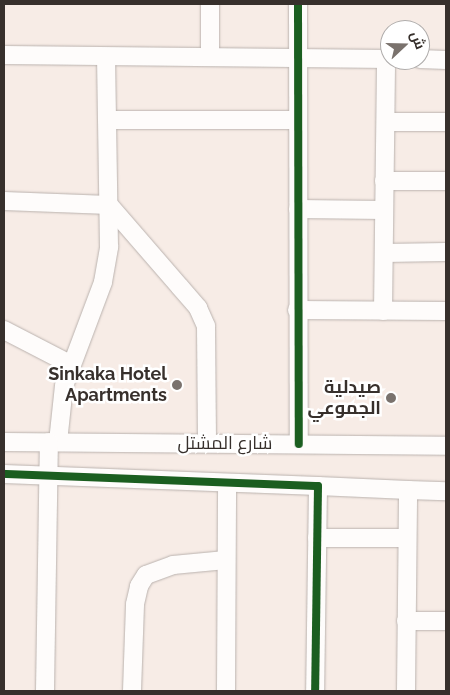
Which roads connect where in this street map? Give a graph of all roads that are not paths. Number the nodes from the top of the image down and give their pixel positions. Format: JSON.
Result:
{"nodes":[{"id":1,"x":210,"y":4,"type":"edge"},
{"id":2,"x":298,"y":4,"type":"edge"},
{"id":3,"x":4,"y":55,"type":"edge"},
{"id":4,"x":106,"y":57,"type":"junction"},
{"id":5,"x":210,"y":57,"type":"junction"},
{"id":6,"x":298,"y":57,"type":"junction"},
{"id":7,"x":380,"y":59,"type":"edge"},
{"id":8,"x":430,"y":59,"type":"edge"},
{"id":9,"x":446,"y":60,"type":"edge"},
{"id":10,"x":388,"y":70,"type":"edge"},
{"id":11,"x":107,"y":120,"type":"junction"},
{"id":12,"x":298,"y":120,"type":"junction"},
{"id":13,"x":386,"y":122,"type":"junction"},
{"id":14,"x":446,"y":122,"type":"edge"},
{"id":15,"x":384,"y":180,"type":"junction"},
{"id":16,"x":446,"y":181,"type":"edge"},
{"id":17,"x":4,"y":201,"type":"edge"},
{"id":18,"x":109,"y":205,"type":"junction"},
{"id":19,"x":298,"y":209,"type":"junction"},
{"id":20,"x":384,"y":210,"type":"junction"},
{"id":21,"x":446,"y":252,"type":"edge"},
{"id":22,"x":384,"y":253,"type":"junction"},
{"id":23,"x":297,"y":310,"type":"junction"},
{"id":24,"x":383,"y":311,"type":"junction"},
{"id":25,"x":446,"y":311,"type":"edge"},
{"id":26,"x":4,"y":330,"type":"edge"},
{"id":27,"x":70,"y":364,"type":"junction"},
{"id":28,"x":4,"y":442,"type":"edge"},
{"id":29,"x":53,"y":442,"type":"junction"},
{"id":30,"x":207,"y":443,"type":"junction"},
{"id":31,"x":299,"y":444,"type":"junction"},
{"id":32,"x":446,"y":446,"type":"edge"},
{"id":33,"x":4,"y":474,"type":"edge"},
{"id":34,"x":49,"y":476,"type":"junction"},
{"id":35,"x":227,"y":483,"type":"junction"},
{"id":36,"x":318,"y":486,"type":"junction"},
{"id":37,"x":408,"y":490,"type":"junction"},
{"id":38,"x":446,"y":491,"type":"edge"},
{"id":39,"x":317,"y":538,"type":"junction"},
{"id":40,"x":407,"y":538,"type":"junction"},
{"id":41,"x":226,"y":560,"type":"junction"},
{"id":42,"x":406,"y":621,"type":"junction"},
{"id":43,"x":446,"y":621,"type":"edge"},
{"id":44,"x":45,"y":691,"type":"edge"},
{"id":45,"x":132,"y":691,"type":"edge"},
{"id":46,"x":226,"y":691,"type":"edge"},
{"id":47,"x":315,"y":691,"type":"edge"},
{"id":48,"x":406,"y":691,"type":"edge"}],
"edges":[{"from":1,"to":5,"type":"street"},
{"from":2,"to":6,"type":"street"},
{"from":3,"to":4,"type":"street"},
{"from":4,"to":5,"type":"street"},
{"from":4,"to":11,"type":"street"},
{"from":5,"to":6,"type":"street"},
{"from":6,"to":7,"type":"street"},
{"from":6,"to":12,"type":"street"},
{"from":8,"to":9,"type":"street"},
{"from":10,"to":13,"type":"street"},
{"from":11,"to":12,"type":"street"},
{"from":11,"to":18,"type":"street"},
{"from":12,"to":19,"type":"street"},
{"from":13,"to":14,"type":"street"},
{"from":13,"to":15,"type":"street"},
{"from":15,"to":16,"type":"street"},
{"from":15,"to":20,"type":"street"},
{"from":17,"to":18,"type":"street"},
{"from":18,"to":27,"type":"street"},
{"from":18,"to":30,"type":"street"},
{"from":19,"to":20,"type":"street"},
{"from":19,"to":23,"type":"street"},
{"from":20,"to":22,"type":"street"},
{"from":21,"to":22,"type":"street"},
{"from":22,"to":24,"type":"street"},
{"from":23,"to":24,"type":"street"},
{"from":23,"to":31,"type":"street"},
{"from":24,"to":25,"type":"street"},
{"from":26,"to":27,"type":"street"},
{"from":27,"to":29,"type":"street"},
{"from":28,"to":29,"type":"street","name":"شارع المشتل"},
{"from":29,"to":30,"type":"street","name":"شارع المشتل"},
{"from":29,"to":34,"type":"street"},
{"from":30,"to":31,"type":"street","name":"شارع المشتل"},
{"from":31,"to":32,"type":"street","name":"شارع المشتل"},
{"from":33,"to":34,"type":"street"},
{"from":34,"to":35,"type":"street"},
{"from":34,"to":44,"type":"street"},
{"from":35,"to":36,"type":"street"},
{"from":35,"to":41,"type":"street"},
{"from":36,"to":37,"type":"street"},
{"from":36,"to":39,"type":"street"},
{"from":37,"to":38,"type":"street"},
{"from":37,"to":40,"type":"street"},
{"from":39,"to":40,"type":"street"},
{"from":39,"to":47,"type":"street"},
{"from":40,"to":42,"type":"street"},
{"from":41,"to":45,"type":"street"},
{"from":41,"to":46,"type":"street"},
{"from":42,"to":43,"type":"street"},
{"from":42,"to":48,"type":"street"}]}
